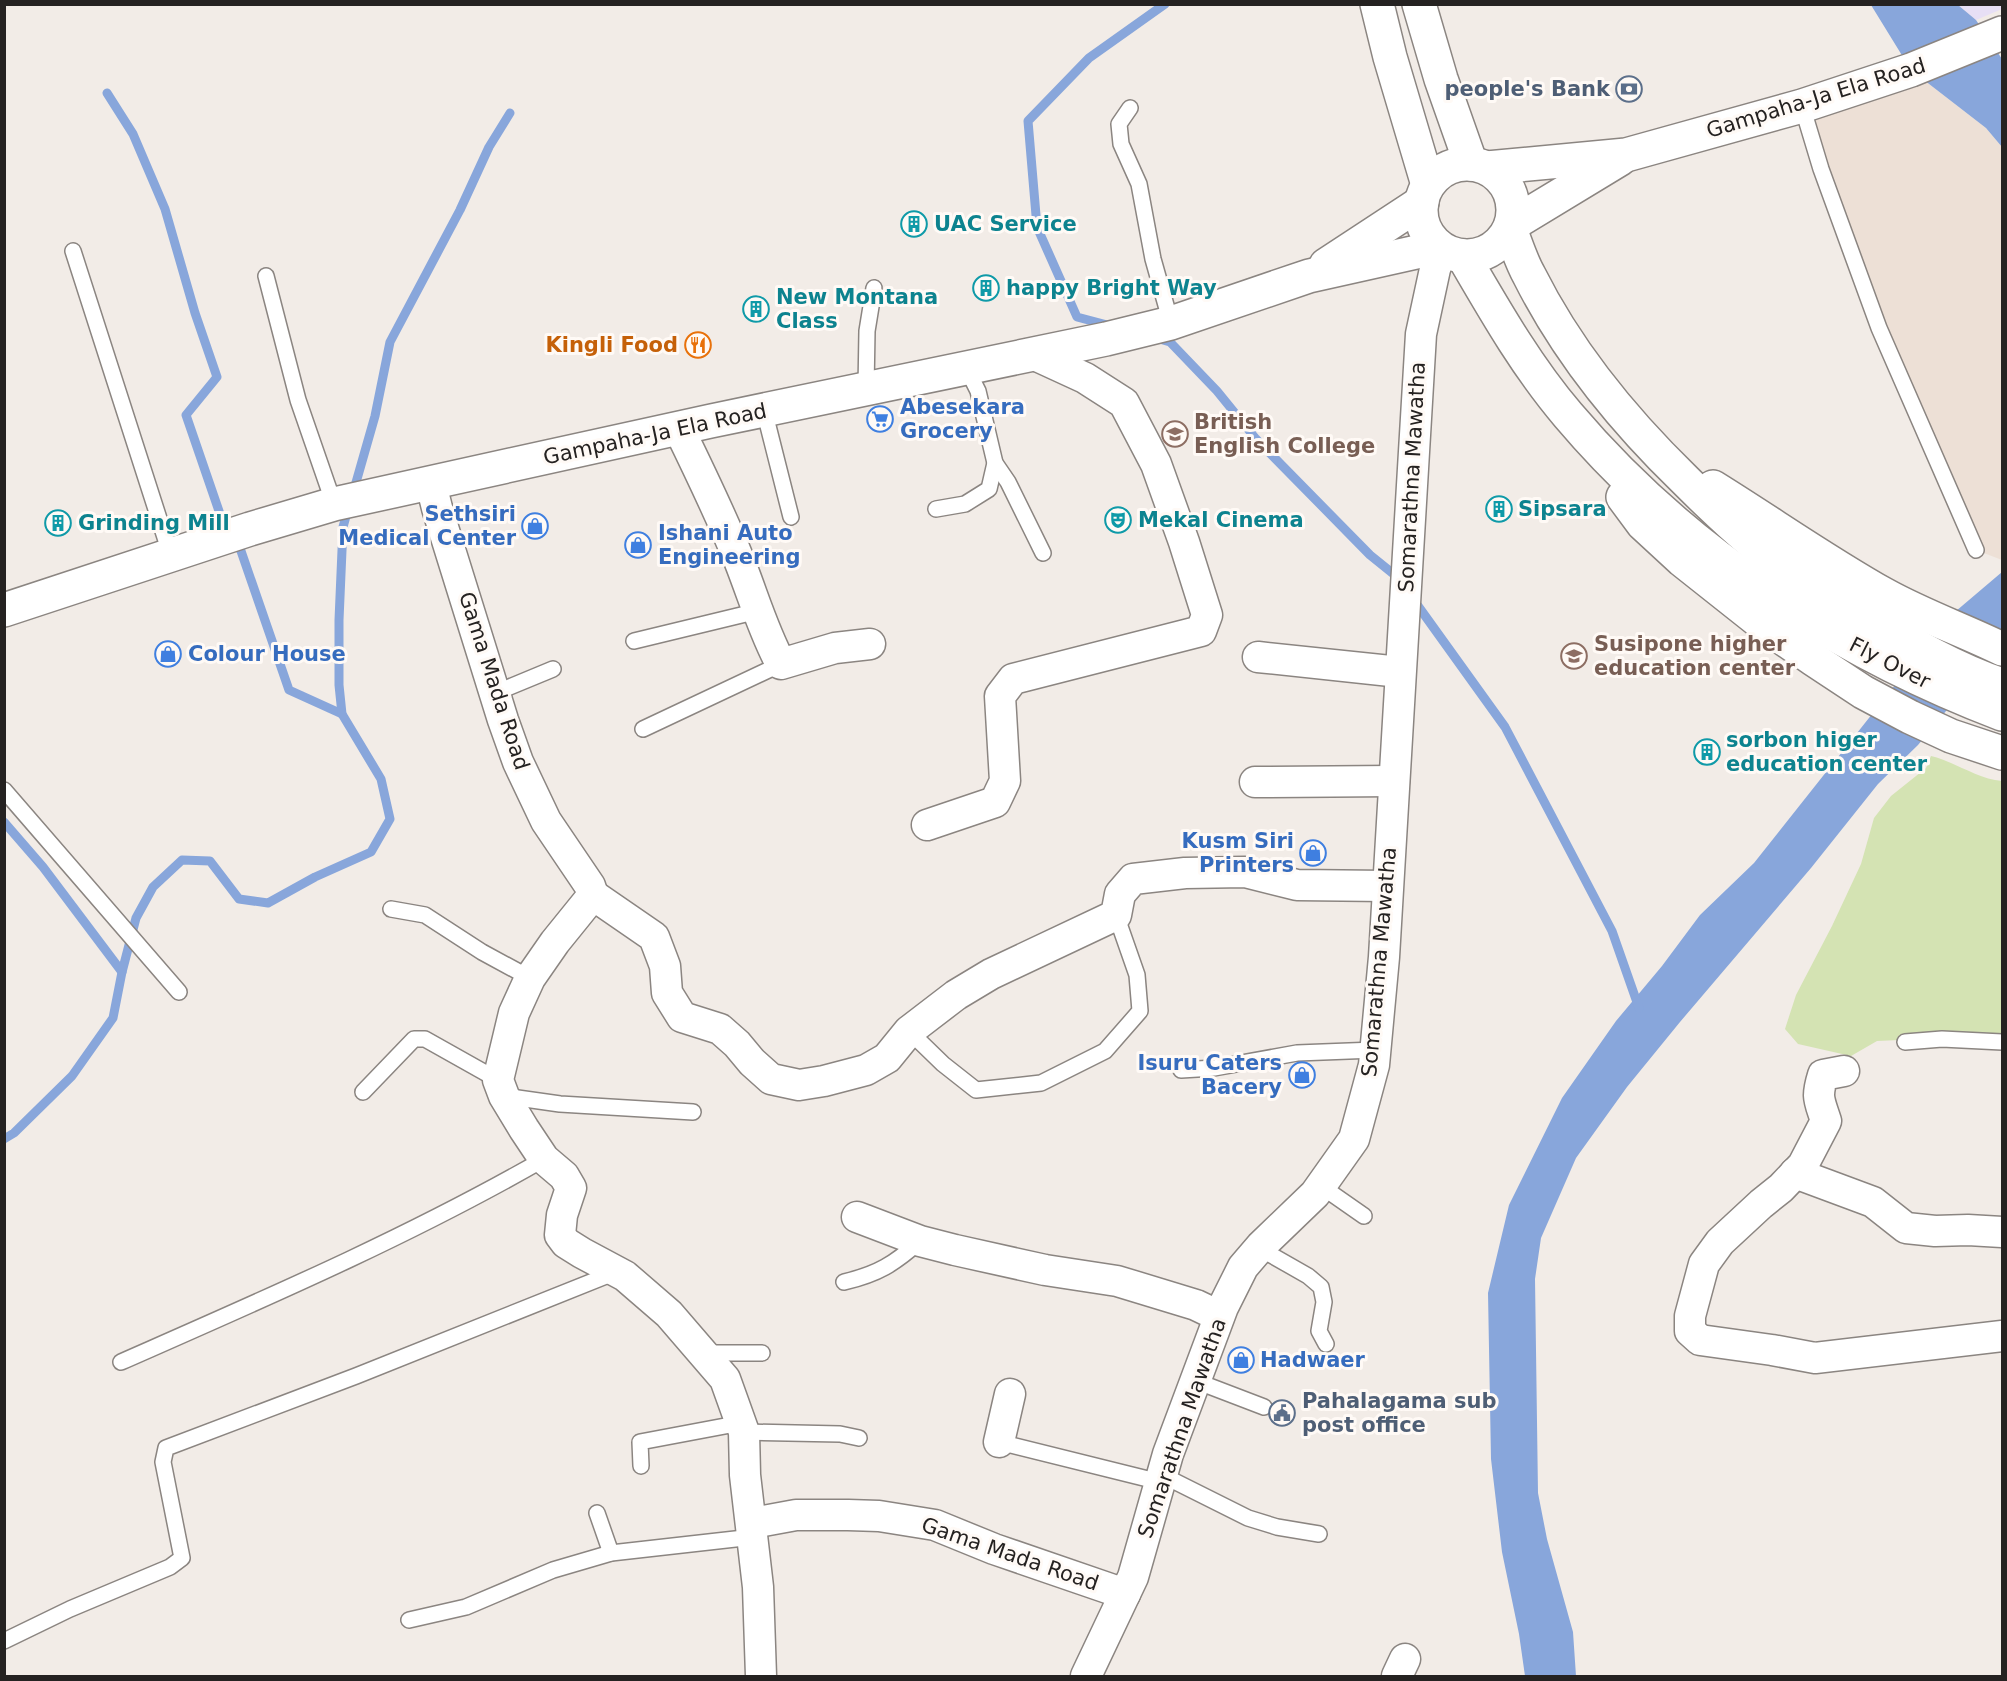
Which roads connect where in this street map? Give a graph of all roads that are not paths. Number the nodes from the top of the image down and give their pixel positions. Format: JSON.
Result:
{"nodes":[{"id":1,"x":1377,"y":4,"type":"edge"},
{"id":2,"x":1419,"y":4,"type":"edge"},
{"id":3,"x":2002,"y":33,"type":"edge"},
{"id":4,"x":1802,"y":106,"type":"junction"},
{"id":5,"x":1130,"y":108,"type":"dead end"},
{"id":6,"x":1626,"y":155,"type":"junction"},
{"id":7,"x":1479,"y":166,"type":"junction"},
{"id":8,"x":1425,"y":194,"type":"junction"},
{"id":9,"x":1511,"y":227,"type":"junction"},
{"id":10,"x":73,"y":251,"type":"dead end"},
{"id":11,"x":1448,"y":251,"type":"junction"},
{"id":12,"x":266,"y":276,"type":"dead end"},
{"id":13,"x":1309,"y":276,"type":"junction"},
{"id":14,"x":874,"y":288,"type":"dead end"},
{"id":15,"x":1162,"y":326,"type":"junction"},
{"id":16,"x":1046,"y":353,"type":"junction"},
{"id":17,"x":967,"y":369,"type":"junction"},
{"id":18,"x":866,"y":388,"type":"junction"},
{"id":19,"x":764,"y":410,"type":"junction"},
{"id":20,"x":679,"y":429,"type":"junction"},
{"id":21,"x":1594,"y":445,"type":"junction"},
{"id":22,"x":995,"y":462,"type":"junction"},
{"id":23,"x":1673,"y":469,"type":"junction"},
{"id":24,"x":431,"y":484,"type":"junction"},
{"id":25,"x":334,"y":504,"type":"junction"},
{"id":26,"x":936,"y":509,"type":"dead end"},
{"id":27,"x":791,"y":517,"type":"dead end"},
{"id":28,"x":1976,"y":550,"type":"dead end"},
{"id":29,"x":1043,"y":553,"type":"dead end"},
{"id":30,"x":171,"y":556,"type":"junction"},
{"id":31,"x":1791,"y":590,"type":"junction"},
{"id":32,"x":4,"y":610,"type":"edge"},
{"id":33,"x":758,"y":610,"type":"junction"},
{"id":34,"x":634,"y":641,"type":"dead end"},
{"id":35,"x":870,"y":644,"type":"dead end"},
{"id":36,"x":2002,"y":649,"type":"edge"},
{"id":37,"x":1258,"y":657,"type":"dead end"},
{"id":38,"x":781,"y":664,"type":"junction"},
{"id":39,"x":553,"y":669,"type":"dead end"},
{"id":40,"x":1400,"y":672,"type":"junction"},
{"id":41,"x":2002,"y":685,"type":"edge"},
{"id":42,"x":495,"y":693,"type":"junction"},
{"id":43,"x":2002,"y":714,"type":"edge"},
{"id":44,"x":643,"y":729,"type":"dead end"},
{"id":45,"x":2002,"y":753,"type":"edge"},
{"id":46,"x":1394,"y":781,"type":"junction"},
{"id":47,"x":1255,"y":782,"type":"dead end"},
{"id":48,"x":4,"y":790,"type":"edge"},
{"id":49,"x":927,"y":825,"type":"dead end"},
{"id":50,"x":1387,"y":886,"type":"junction"},
{"id":51,"x":593,"y":896,"type":"junction"},
{"id":52,"x":391,"y":909,"type":"dead end"},
{"id":53,"x":1116,"y":915,"type":"junction"},
{"id":54,"x":530,"y":978,"type":"junction"},
{"id":55,"x":179,"y":992,"type":"dead end"},
{"id":56,"x":909,"y":1031,"type":"junction"},
{"id":57,"x":1905,"y":1042,"type":"dead end"},
{"id":58,"x":2002,"y":1042,"type":"edge"},
{"id":59,"x":1375,"y":1050,"type":"junction"},
{"id":60,"x":1181,"y":1070,"type":"dead end"},
{"id":61,"x":1844,"y":1071,"type":"dead end"},
{"id":62,"x":501,"y":1088,"type":"junction"},
{"id":63,"x":363,"y":1092,"type":"dead end"},
{"id":64,"x":693,"y":1112,"type":"dead end"},
{"id":65,"x":544,"y":1159,"type":"junction"},
{"id":66,"x":1795,"y":1173,"type":"junction"},
{"id":67,"x":1321,"y":1186,"type":"junction"},
{"id":68,"x":1364,"y":1216,"type":"dead end"},
{"id":69,"x":857,"y":1217,"type":"dead end"},
{"id":70,"x":2002,"y":1232,"type":"edge"},
{"id":71,"x":920,"y":1241,"type":"junction"},
{"id":72,"x":1259,"y":1248,"type":"junction"},
{"id":73,"x":617,"y":1271,"type":"junction"},
{"id":74,"x":844,"y":1282,"type":"dead end"},
{"id":75,"x":1219,"y":1316,"type":"junction"},
{"id":76,"x":2002,"y":1336,"type":"edge"},
{"id":77,"x":1326,"y":1344,"type":"dead end"},
{"id":78,"x":703,"y":1353,"type":"junction"},
{"id":79,"x":762,"y":1353,"type":"dead end"},
{"id":80,"x":121,"y":1362,"type":"dead end"},
{"id":81,"x":1196,"y":1381,"type":"junction"},
{"id":82,"x":1010,"y":1394,"type":"dead end"},
{"id":83,"x":1264,"y":1407,"type":"dead end"},
{"id":84,"x":743,"y":1427,"type":"junction"},
{"id":85,"x":859,"y":1438,"type":"dead end"},
{"id":86,"x":999,"y":1442,"type":"joint"},
{"id":87,"x":641,"y":1466,"type":"dead end"},
{"id":88,"x":1161,"y":1478,"type":"junction"},
{"id":89,"x":597,"y":1513,"type":"dead end"},
{"id":90,"x":752,"y":1530,"type":"junction"},
{"id":91,"x":1319,"y":1534,"type":"dead end"},
{"id":92,"x":611,"y":1553,"type":"junction"},
{"id":93,"x":1125,"y":1594,"type":"junction"},
{"id":94,"x":408,"y":1620,"type":"dead end"},
{"id":95,"x":4,"y":1641,"type":"edge"},
{"id":96,"x":761,"y":1677,"type":"edge"},
{"id":97,"x":1086,"y":1677,"type":"edge"}],
"edges":[{"from":1,"to":8,"type":"main road"},
{"from":2,"to":7,"type":"main road"},
{"from":3,"to":4,"type":"main road","name":"Gampaha-Ja Ela Road"},
{"from":4,"to":6,"type":"main road","name":"Gampaha-Ja Ela Road"},
{"from":4,"to":28,"type":"lane"},
{"from":5,"to":15,"type":"lane"},
{"from":6,"to":7,"type":"main road","name":"Gampaha-Ja Ela Road"},
{"from":6,"to":9,"type":"main road","name":"Gampaha-Ja Ela Road"},
{"from":7,"to":8,"type":"main road"},
{"from":7,"to":9,"type":"main road"},
{"from":8,"to":11,"type":"main road"},
{"from":8,"to":13,"type":"main road","name":"Gampaha-Ja Ela Road"},
{"from":9,"to":11,"type":"main road"},
{"from":9,"to":23,"type":"main road"},
{"from":10,"to":30,"type":"lane"},
{"from":11,"to":13,"type":"main road","name":"Gampaha-Ja Ela Road"},
{"from":11,"to":21,"type":"main road"},
{"from":11,"to":40,"type":"street","name":"Somarathna Mawatha"},
{"from":12,"to":25,"type":"lane"},
{"from":13,"to":15,"type":"main road","name":"Gampaha-Ja Ela Road"},
{"from":14,"to":18,"type":"lane"},
{"from":15,"to":16,"type":"main road","name":"Gampaha-Ja Ela Road"},
{"from":16,"to":17,"type":"main road","name":"Gampaha-Ja Ela Road"},
{"from":16,"to":49,"type":"street"},
{"from":17,"to":18,"type":"main road","name":"Gampaha-Ja Ela Road"},
{"from":17,"to":22,"type":"lane"},
{"from":18,"to":19,"type":"main road","name":"Gampaha-Ja Ela Road"},
{"from":19,"to":20,"type":"main road","name":"Gampaha-Ja Ela Road"},
{"from":19,"to":27,"type":"lane"},
{"from":20,"to":24,"type":"main road","name":"Gampaha-Ja Ela Road"},
{"from":20,"to":33,"type":"street"},
{"from":21,"to":31,"type":"main road"},
{"from":21,"to":45,"type":"main road"},
{"from":22,"to":26,"type":"lane"},
{"from":22,"to":29,"type":"lane"},
{"from":23,"to":31,"type":"main road"},
{"from":23,"to":36,"type":"main road"},
{"from":24,"to":25,"type":"main road","name":"Gampaha-Ja Ela Road"},
{"from":24,"to":42,"type":"street","name":"Gama Mada Road"},
{"from":25,"to":30,"type":"main road","name":"Gampaha-Ja Ela Road"},
{"from":30,"to":32,"type":"main road","name":"Gampaha-Ja Ela Road"},
{"from":31,"to":41,"type":"main road","name":"Fly Over"},
{"from":31,"to":43,"type":"main road","name":"Fly Over"},
{"from":33,"to":34,"type":"lane"},
{"from":33,"to":38,"type":"street"},
{"from":35,"to":38,"type":"street"},
{"from":37,"to":40,"type":"street"},
{"from":38,"to":44,"type":"lane"},
{"from":39,"to":42,"type":"lane"},
{"from":40,"to":46,"type":"street","name":"Somarathna Mawatha"},
{"from":42,"to":51,"type":"street","name":"Gama Mada Road"},
{"from":46,"to":47,"type":"street"},
{"from":46,"to":50,"type":"street","name":"Somarathna Mawatha"},
{"from":48,"to":55,"type":"lane"},
{"from":50,"to":53,"type":"street"},
{"from":50,"to":59,"type":"street","name":"Somarathna Mawatha"},
{"from":51,"to":54,"type":"street"},
{"from":51,"to":56,"type":"street"},
{"from":52,"to":54,"type":"lane"},
{"from":53,"to":56,"type":"street"},
{"from":53,"to":56,"type":"lane"},
{"from":54,"to":62,"type":"street"},
{"from":57,"to":58,"type":"lane"},
{"from":59,"to":60,"type":"lane"},
{"from":59,"to":67,"type":"street","name":"Somarathna Mawatha"},
{"from":61,"to":66,"type":"street"},
{"from":62,"to":63,"type":"lane"},
{"from":62,"to":64,"type":"lane"},
{"from":62,"to":65,"type":"street"},
{"from":65,"to":73,"type":"street"},
{"from":65,"to":80,"type":"lane"},
{"from":66,"to":70,"type":"street"},
{"from":66,"to":76,"type":"street"},
{"from":67,"to":68,"type":"lane"},
{"from":67,"to":72,"type":"street","name":"Somarathna Mawatha"},
{"from":69,"to":71,"type":"street"},
{"from":71,"to":74,"type":"lane"},
{"from":71,"to":75,"type":"street"},
{"from":72,"to":75,"type":"street","name":"Somarathna Mawatha"},
{"from":72,"to":77,"type":"lane"},
{"from":73,"to":78,"type":"street"},
{"from":73,"to":95,"type":"lane"},
{"from":75,"to":81,"type":"street","name":"Somarathna Mawatha"},
{"from":78,"to":79,"type":"lane"},
{"from":78,"to":84,"type":"street"},
{"from":81,"to":83,"type":"lane"},
{"from":81,"to":88,"type":"street","name":"Somarathna Mawatha"},
{"from":82,"to":86,"type":"street"},
{"from":84,"to":85,"type":"lane"},
{"from":84,"to":87,"type":"lane"},
{"from":84,"to":90,"type":"street"},
{"from":86,"to":88,"type":"lane"},
{"from":88,"to":91,"type":"lane"},
{"from":88,"to":93,"type":"street","name":"Somarathna Mawatha"},
{"from":89,"to":92,"type":"lane"},
{"from":90,"to":92,"type":"lane"},
{"from":90,"to":93,"type":"street","name":"Gama Mada Road"},
{"from":90,"to":96,"type":"street"},
{"from":92,"to":94,"type":"lane"},
{"from":93,"to":97,"type":"street","name":"Somarathna Mawatha"}]}
